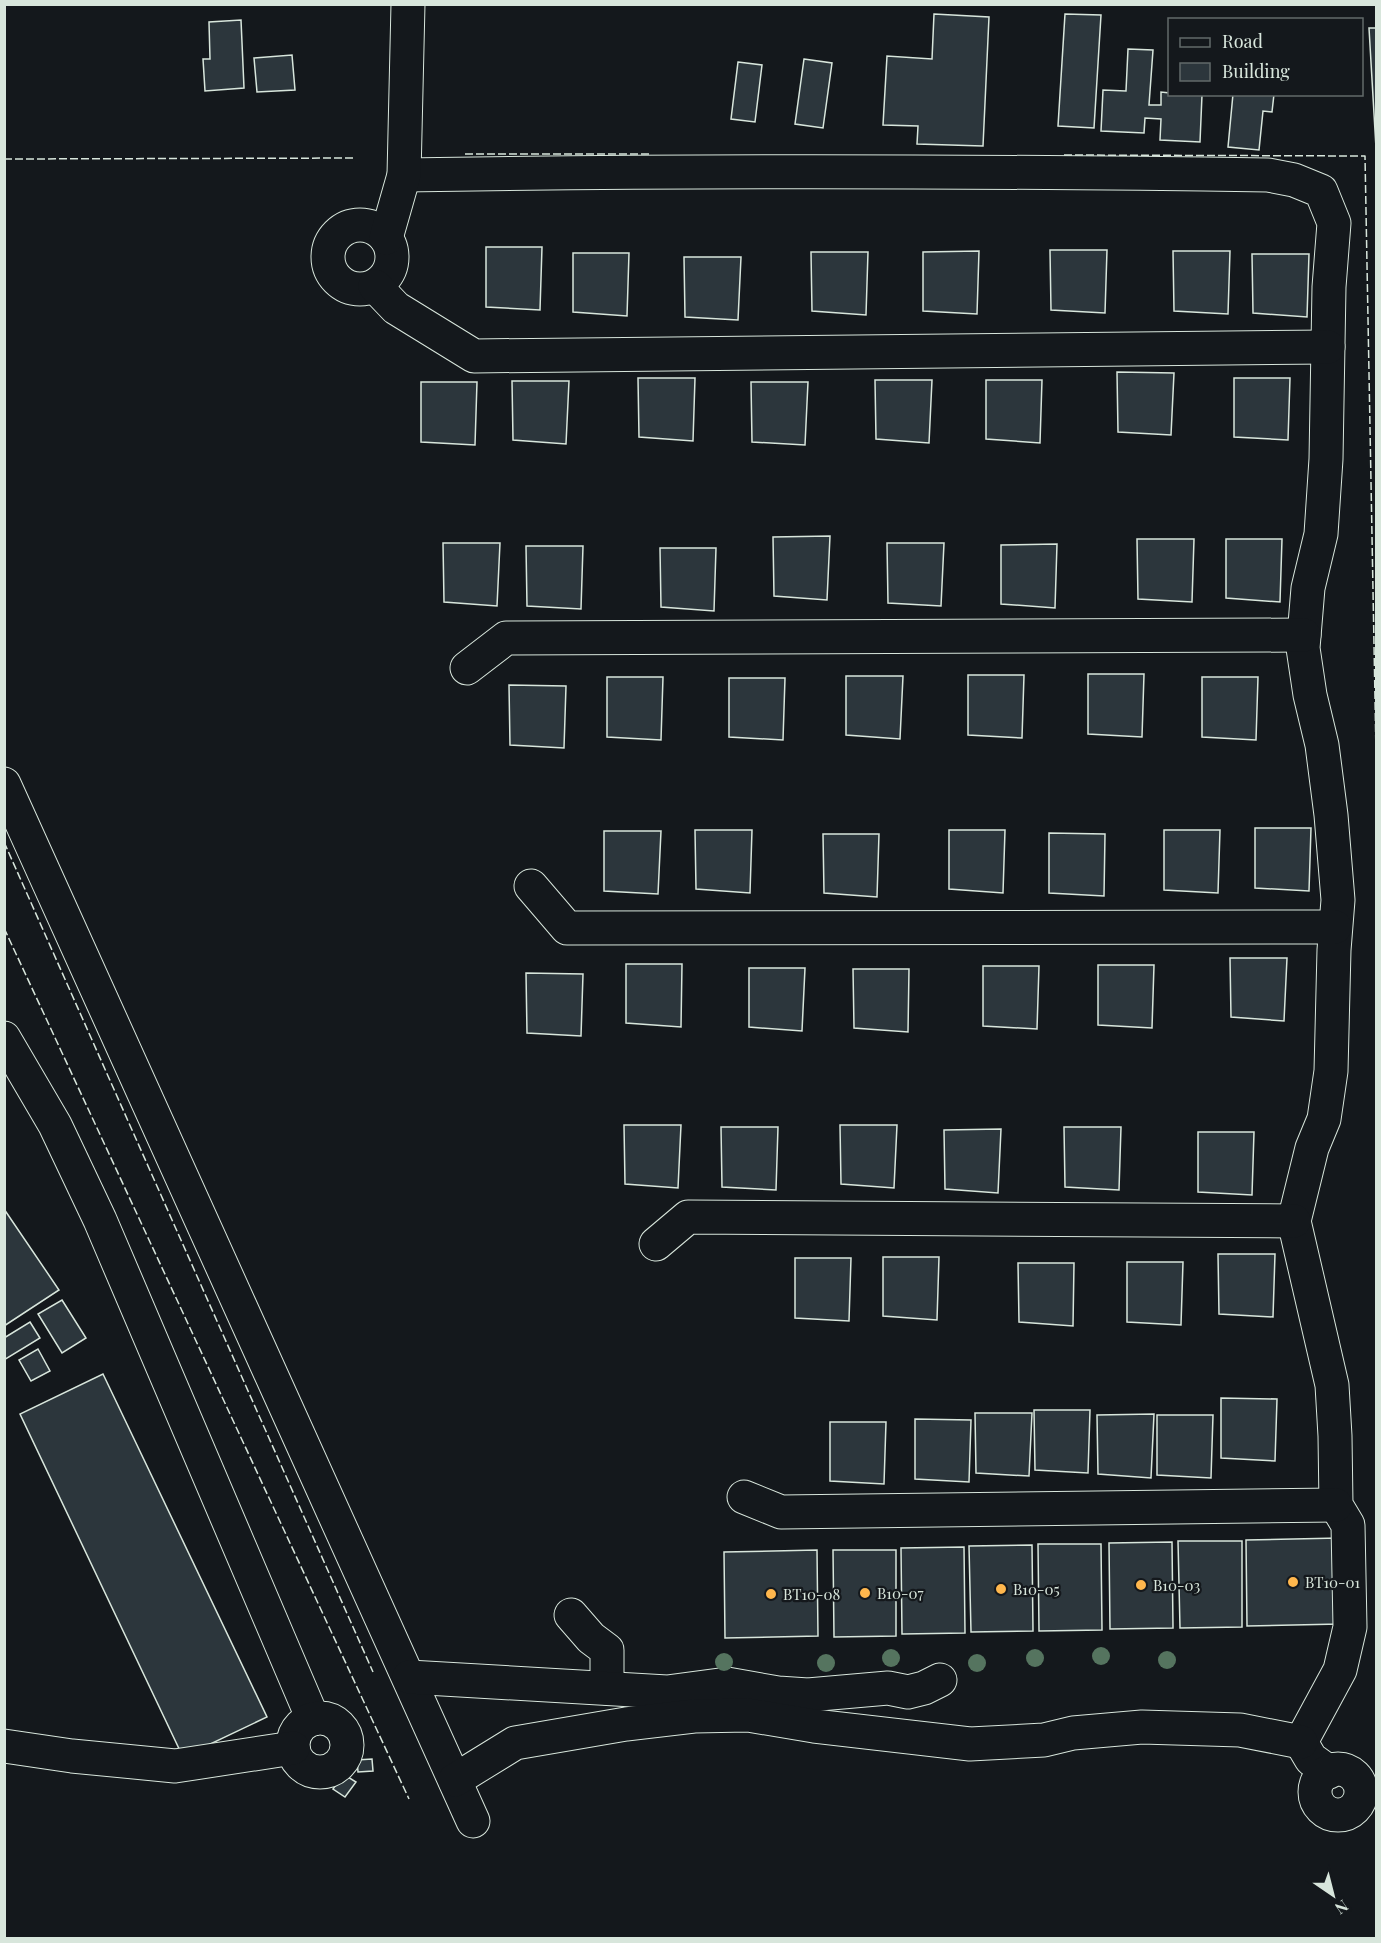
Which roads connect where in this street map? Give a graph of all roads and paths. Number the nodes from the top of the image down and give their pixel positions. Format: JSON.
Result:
{"nodes":[{"id":1,"x":408,"y":4,"type":"edge"},
{"id":2,"x":404,"y":175,"type":"junction"},
{"id":3,"x":386,"y":238,"type":"junction"},
{"id":4,"x":375,"y":286,"type":"junction"},
{"id":5,"x":1328,"y":347,"type":"junction"},
{"id":6,"x":1304,"y":635,"type":"junction"},
{"id":7,"x":467,"y":668,"type":"dead end"},
{"id":8,"x":4,"y":784,"type":"edge"},
{"id":9,"x":531,"y":886,"type":"dead end"},
{"id":10,"x":1335,"y":927,"type":"junction"},
{"id":11,"x":4,"y":1038,"type":"edge"},
{"id":12,"x":1293,"y":1221,"type":"junction"},
{"id":13,"x":656,"y":1244,"type":"dead end"},
{"id":14,"x":744,"y":1497,"type":"dead end"},
{"id":15,"x":1336,"y":1504,"type":"junction"},
{"id":16,"x":571,"y":1615,"type":"dead end"},
{"id":17,"x":408,"y":1677,"type":"junction"},
{"id":18,"x":940,"y":1680,"type":"dead end"},
{"id":19,"x":607,"y":1688,"type":"junction"},
{"id":20,"x":313,"y":1719,"type":"junction"},
{"id":21,"x":1301,"y":1742,"type":"junction"},
{"id":22,"x":4,"y":1746,"type":"edge"},
{"id":23,"x":292,"y":1748,"type":"junction"},
{"id":24,"x":1329,"y":1772,"type":"dead end"},
{"id":25,"x":455,"y":1780,"type":"junction"},
{"id":26,"x":473,"y":1821,"type":"dead end"}],
"edges":[{"from":1,"to":2,"type":"street"},
{"from":2,"to":3,"type":"street"},
{"from":2,"to":5,"type":"street"},
{"from":3,"to":4,"type":"street"},
{"from":3,"to":4,"type":"street"},
{"from":4,"to":5,"type":"street"},
{"from":5,"to":6,"type":"street"},
{"from":6,"to":7,"type":"street"},
{"from":6,"to":10,"type":"street"},
{"from":8,"to":17,"type":"street"},
{"from":9,"to":10,"type":"street"},
{"from":10,"to":12,"type":"street"},
{"from":11,"to":20,"type":"street"},
{"from":12,"to":13,"type":"street"},
{"from":12,"to":15,"type":"street"},
{"from":14,"to":15,"type":"street"},
{"from":15,"to":21,"type":"street"},
{"from":16,"to":19,"type":"street"},
{"from":17,"to":19,"type":"street"},
{"from":17,"to":25,"type":"street"},
{"from":18,"to":19,"type":"street"},
{"from":20,"to":23,"type":"street"},
{"from":20,"to":23,"type":"street"},
{"from":21,"to":24,"type":"street"},
{"from":21,"to":25,"type":"street"},
{"from":22,"to":23,"type":"street"},
{"from":25,"to":26,"type":"street"}]}
